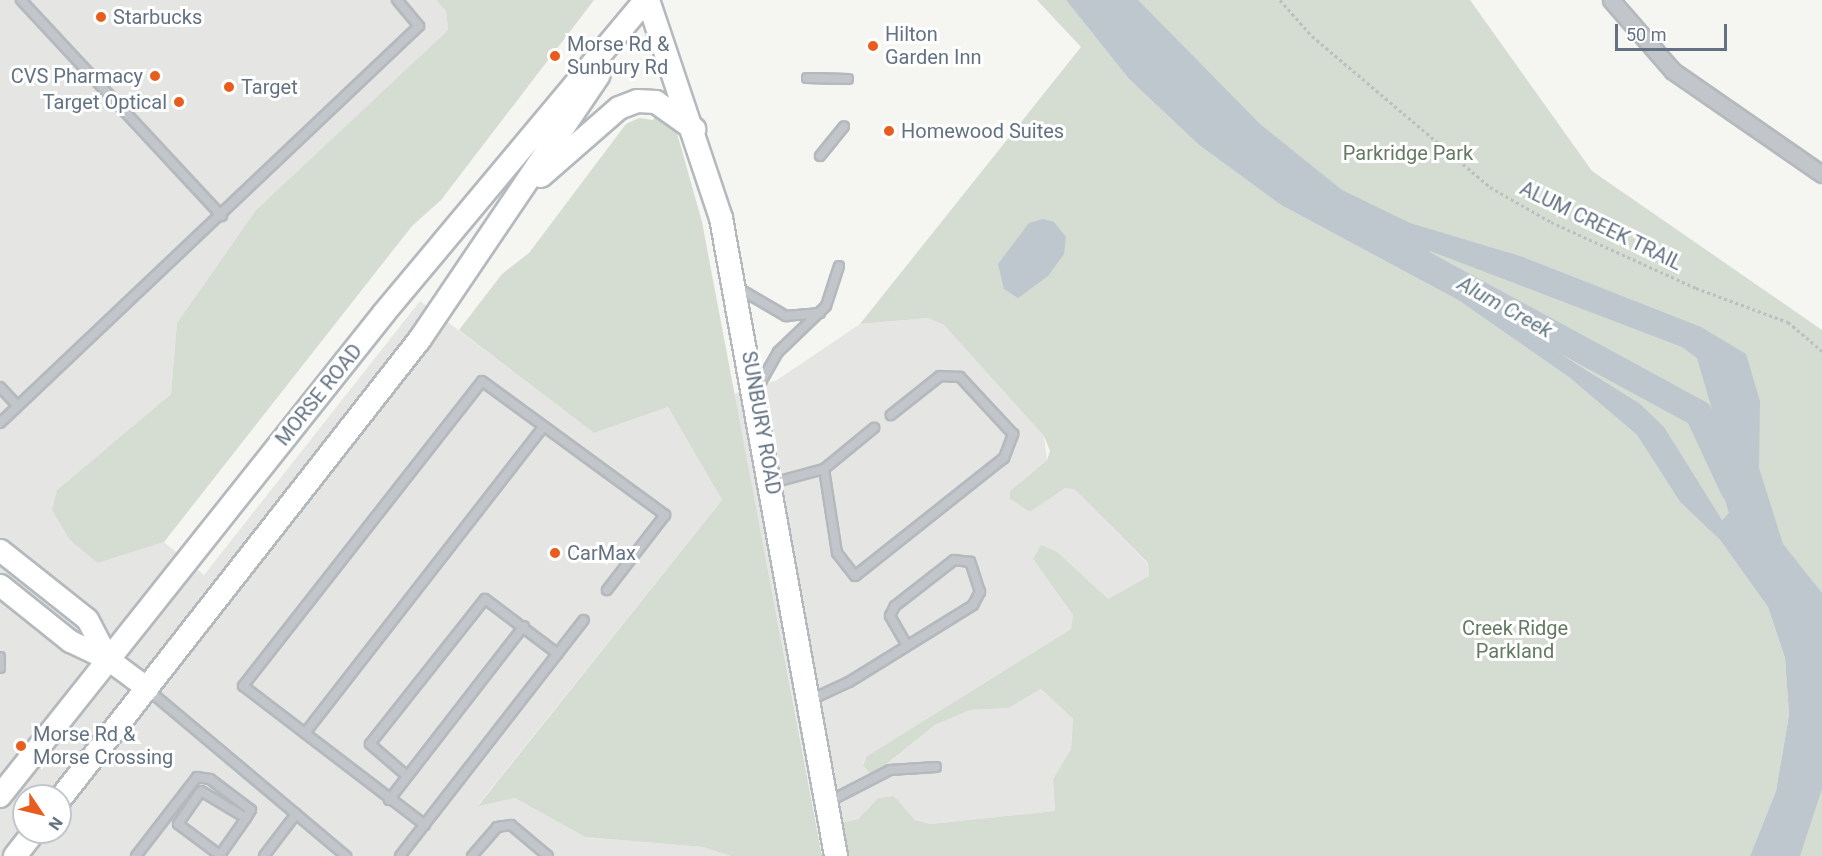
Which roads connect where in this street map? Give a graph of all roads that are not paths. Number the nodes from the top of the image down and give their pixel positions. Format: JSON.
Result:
{"nodes":[{"id":1,"x":21,"y":0,"type":"edge"},
{"id":2,"x":397,"y":0,"type":"edge"},
{"id":3,"x":647,"y":0,"type":"edge"},
{"id":4,"x":1611,"y":0,"type":"edge"},
{"id":5,"x":807,"y":78,"type":"dead end"},
{"id":6,"x":848,"y":79,"type":"dead end"},
{"id":7,"x":844,"y":126,"type":"dead end"},
{"id":8,"x":694,"y":129,"type":"junction"},
{"id":9,"x":820,"y":156,"type":"dead end"},
{"id":10,"x":1822,"y":174,"type":"edge"},
{"id":11,"x":528,"y":186,"type":"junction"},
{"id":12,"x":222,"y":216,"type":"junction"},
{"id":13,"x":839,"y":266,"type":"dead end"},
{"id":14,"x":734,"y":285,"type":"junction"},
{"id":15,"x":821,"y":312,"type":"junction"},
{"id":16,"x":0,"y":387,"type":"edge"},
{"id":17,"x":755,"y":392,"type":"junction"},
{"id":18,"x":18,"y":406,"type":"junction"},
{"id":19,"x":891,"y":415,"type":"dead end"},
{"id":20,"x":0,"y":423,"type":"edge"},
{"id":21,"x":543,"y":427,"type":"junction"},
{"id":22,"x":874,"y":428,"type":"dead end"},
{"id":23,"x":824,"y":469,"type":"junction"},
{"id":24,"x":772,"y":483,"type":"junction"},
{"id":25,"x":0,"y":550,"type":"edge"},
{"id":26,"x":0,"y":585,"type":"edge"},
{"id":27,"x":607,"y":590,"type":"dead end"},
{"id":28,"x":584,"y":620,"type":"dead end"},
{"id":29,"x":524,"y":626,"type":"junction"},
{"id":30,"x":907,"y":645,"type":"junction"},
{"id":31,"x":558,"y":654,"type":"junction"},
{"id":32,"x":0,"y":657,"type":"edge"},
{"id":33,"x":108,"y":659,"type":"junction"},
{"id":34,"x":0,"y":668,"type":"edge"},
{"id":35,"x":147,"y":688,"type":"junction"},
{"id":36,"x":808,"y":700,"type":"junction"},
{"id":37,"x":305,"y":733,"type":"junction"},
{"id":38,"x":936,"y":767,"type":"dead end"},
{"id":39,"x":407,"y":776,"type":"junction"},
{"id":40,"x":72,"y":784,"type":"edge"},
{"id":41,"x":0,"y":796,"type":"edge"},
{"id":42,"x":389,"y":800,"type":"junction"},
{"id":43,"x":826,"y":803,"type":"junction"},
{"id":44,"x":296,"y":814,"type":"junction"},
{"id":45,"x":246,"y":819,"type":"junction"},
{"id":46,"x":425,"y":825,"type":"junction"},
{"id":47,"x":24,"y":844,"type":"edge"},
{"id":48,"x":15,"y":856,"type":"edge"},
{"id":49,"x":135,"y":856,"type":"edge"},
{"id":50,"x":221,"y":856,"type":"edge"},
{"id":51,"x":264,"y":856,"type":"edge"},
{"id":52,"x":346,"y":856,"type":"edge"},
{"id":53,"x":400,"y":856,"type":"edge"},
{"id":54,"x":472,"y":856,"type":"edge"},
{"id":55,"x":548,"y":856,"type":"edge"},
{"id":56,"x":836,"y":856,"type":"edge"}],
"edges":[{"from":1,"to":12,"type":"lane"},
{"from":2,"to":12,"type":"lane"},
{"from":3,"to":8,"type":"main road","name":"SUNBURY ROAD"},
{"from":3,"to":11,"type":"main road"},
{"from":3,"to":33,"type":"main road","name":"MORSE ROAD"},
{"from":4,"to":10,"type":"street"},
{"from":5,"to":6,"type":"lane"},
{"from":7,"to":9,"type":"lane"},
{"from":8,"to":11,"type":"main road"},
{"from":8,"to":14,"type":"main road","name":"SUNBURY ROAD"},
{"from":11,"to":35,"type":"main road"},
{"from":12,"to":18,"type":"lane"},
{"from":13,"to":15,"type":"lane"},
{"from":14,"to":15,"type":"lane"},
{"from":14,"to":17,"type":"main road","name":"SUNBURY ROAD"},
{"from":15,"to":17,"type":"lane"},
{"from":16,"to":18,"type":"lane"},
{"from":17,"to":24,"type":"main road","name":"SUNBURY ROAD"},
{"from":18,"to":20,"type":"lane"},
{"from":19,"to":23,"type":"lane"},
{"from":21,"to":27,"type":"lane"},
{"from":21,"to":37,"type":"lane"},
{"from":21,"to":37,"type":"lane"},
{"from":22,"to":23,"type":"lane"},
{"from":23,"to":24,"type":"lane"},
{"from":24,"to":36,"type":"main road","name":"SUNBURY ROAD"},
{"from":25,"to":33,"type":"main road"},
{"from":26,"to":33,"type":"main road"},
{"from":28,"to":31,"type":"lane"},
{"from":29,"to":31,"type":"lane"},
{"from":29,"to":39,"type":"lane"},
{"from":29,"to":39,"type":"lane"},
{"from":30,"to":30,"type":"lane"},
{"from":30,"to":36,"type":"lane"},
{"from":31,"to":46,"type":"lane"},
{"from":32,"to":34,"type":"lane"},
{"from":33,"to":35,"type":"main road"},
{"from":33,"to":41,"type":"main road","name":"MORSE ROAD"},
{"from":35,"to":40,"type":"main road"},
{"from":35,"to":44,"type":"lane"},
{"from":36,"to":43,"type":"main road","name":"SUNBURY ROAD"},
{"from":37,"to":42,"type":"lane"},
{"from":38,"to":43,"type":"lane"},
{"from":39,"to":42,"type":"lane"},
{"from":42,"to":46,"type":"lane"},
{"from":43,"to":56,"type":"main road","name":"SUNBURY ROAD"},
{"from":44,"to":51,"type":"lane"},
{"from":44,"to":52,"type":"lane"},
{"from":45,"to":49,"type":"lane"},
{"from":45,"to":50,"type":"lane"},
{"from":45,"to":50,"type":"lane"},
{"from":46,"to":53,"type":"lane"},
{"from":47,"to":48,"type":"main road"},
{"from":54,"to":55,"type":"lane"}]}
